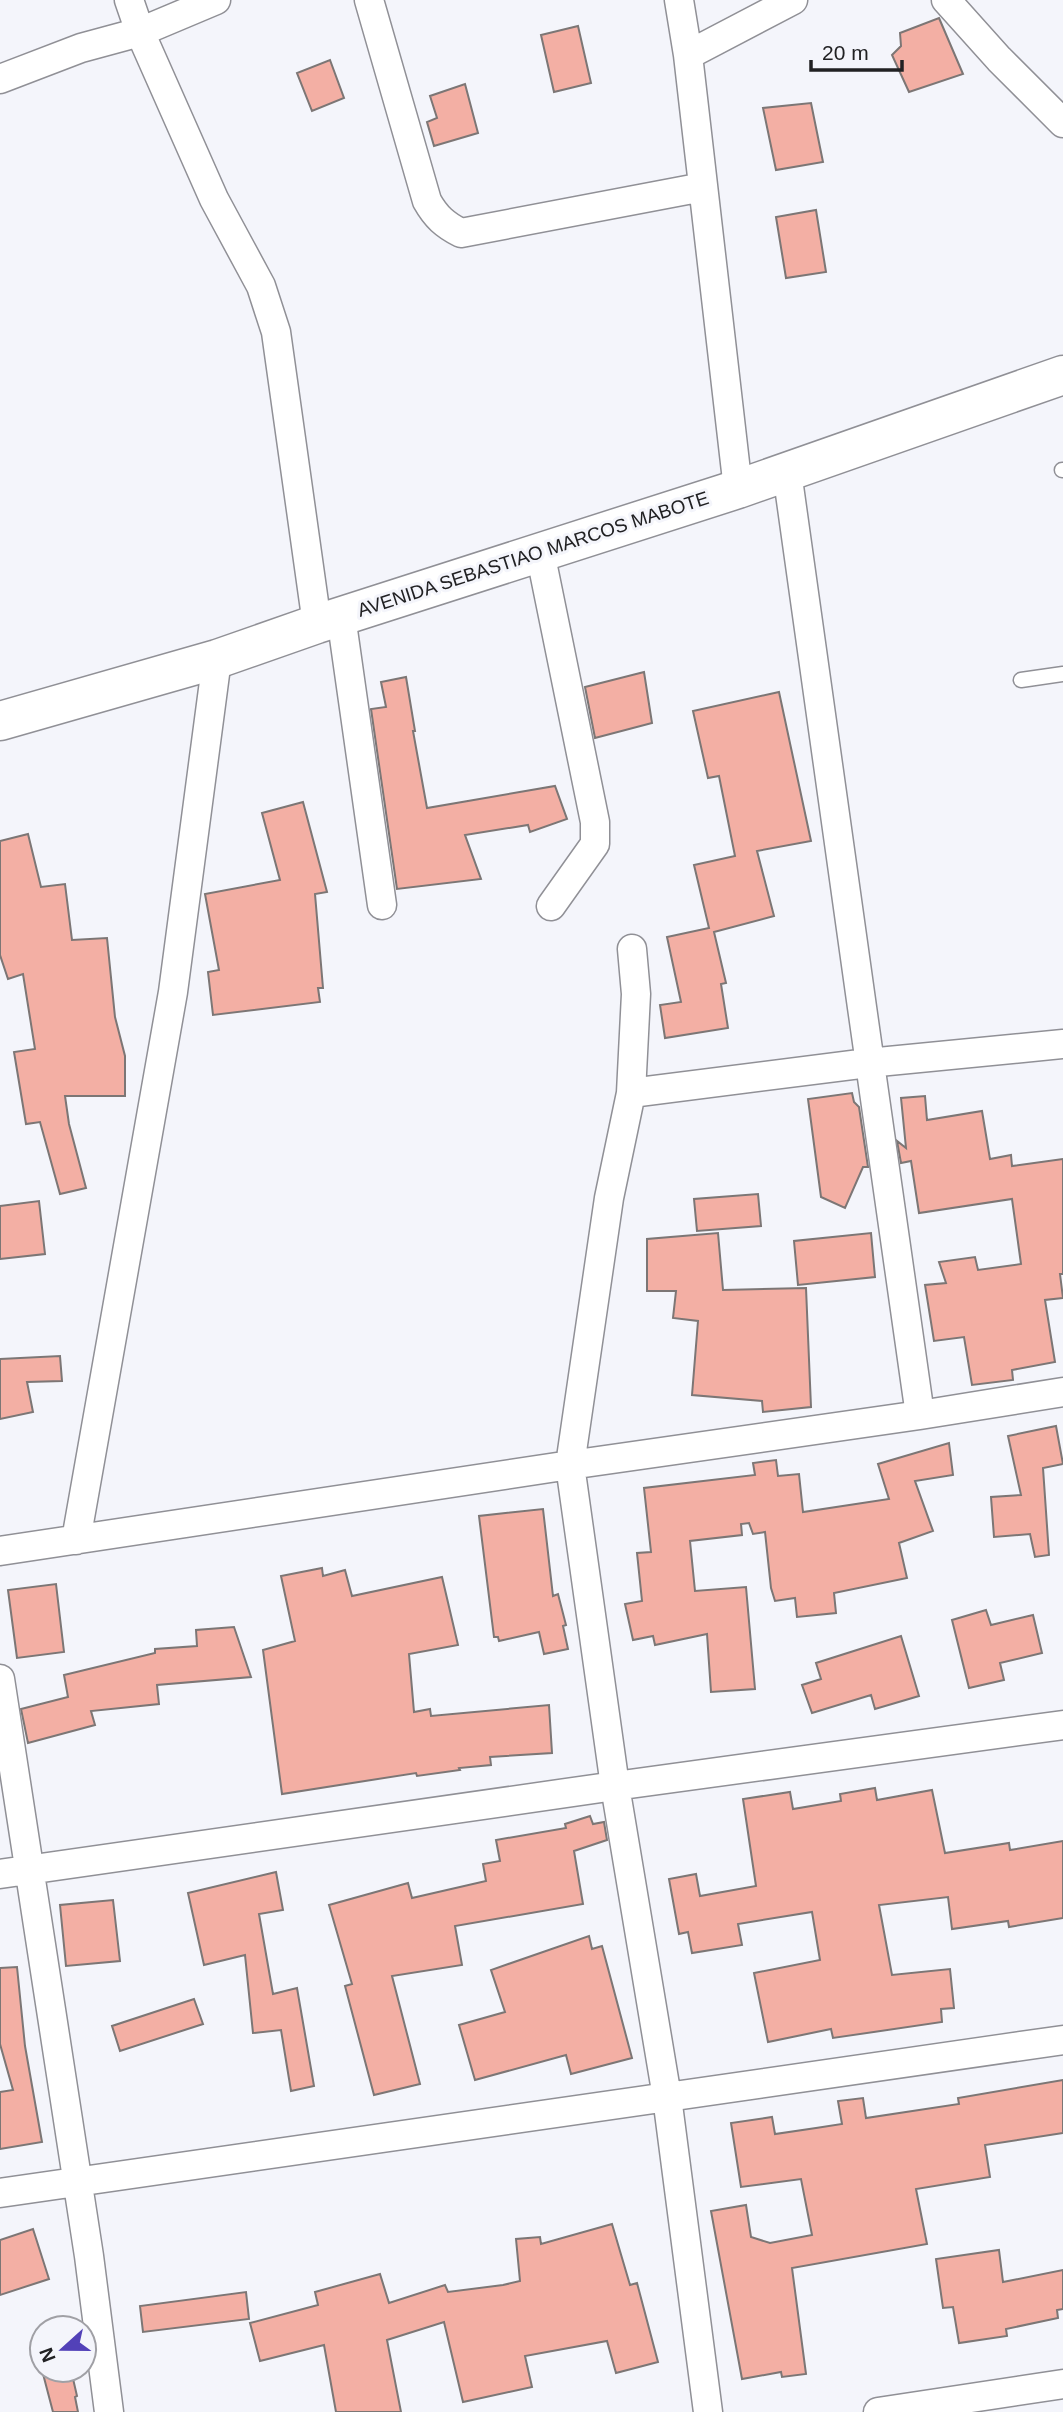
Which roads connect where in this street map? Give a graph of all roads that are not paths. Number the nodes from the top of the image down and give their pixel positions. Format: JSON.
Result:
{"nodes":[{"id":1,"x":129,"y":0,"type":"edge"},
{"id":2,"x":216,"y":0,"type":"edge"},
{"id":3,"x":369,"y":0,"type":"edge"},
{"id":4,"x":679,"y":0,"type":"edge"},
{"id":5,"x":793,"y":0,"type":"edge"},
{"id":6,"x":946,"y":0,"type":"edge"},
{"id":7,"x":140,"y":32,"type":"junction"},
{"id":8,"x":688,"y":55,"type":"junction"},
{"id":9,"x":0,"y":79,"type":"edge"},
{"id":10,"x":1063,"y":123,"type":"edge"},
{"id":11,"x":703,"y":187,"type":"junction"},
{"id":12,"x":1063,"y":375,"type":"edge"},
{"id":13,"x":787,"y":472,"type":"junction"},
{"id":14,"x":738,"y":489,"type":"junction"},
{"id":15,"x":540,"y":552,"type":"junction"},
{"id":16,"x":329,"y":620,"type":"junction"},
{"id":17,"x":217,"y":659,"type":"junction"},
{"id":18,"x":1063,"y":674,"type":"edge"},
{"id":19,"x":1021,"y":680,"type":"dead end"},
{"id":20,"x":0,"y":721,"type":"edge"},
{"id":21,"x":382,"y":905,"type":"dead end"},
{"id":22,"x":551,"y":906,"type":"dead end"},
{"id":23,"x":632,"y":949,"type":"dead end"},
{"id":24,"x":1063,"y":1044,"type":"edge"},
{"id":25,"x":868,"y":1063,"type":"junction"},
{"id":26,"x":631,"y":1094,"type":"junction"},
{"id":27,"x":1063,"y":1392,"type":"edge"},
{"id":28,"x":920,"y":1415,"type":"junction"},
{"id":29,"x":570,"y":1465,"type":"junction"},
{"id":30,"x":76,"y":1540,"type":"junction"},
{"id":31,"x":0,"y":1551,"type":"edge"},
{"id":32,"x":0,"y":1679,"type":"edge"},
{"id":33,"x":1063,"y":1725,"type":"edge"},
{"id":34,"x":615,"y":1786,"type":"junction"},
{"id":35,"x":29,"y":1870,"type":"junction"},
{"id":36,"x":0,"y":1874,"type":"edge"},
{"id":37,"x":1063,"y":2040,"type":"edge"},
{"id":38,"x":667,"y":2097,"type":"junction"},
{"id":39,"x":77,"y":2181,"type":"junction"},
{"id":40,"x":0,"y":2193,"type":"edge"},
{"id":41,"x":1063,"y":2384,"type":"edge"},
{"id":42,"x":109,"y":2412,"type":"edge"},
{"id":43,"x":708,"y":2412,"type":"edge"},
{"id":44,"x":878,"y":2412,"type":"edge"}],
"edges":[{"from":1,"to":7,"type":"street"},
{"from":2,"to":7,"type":"street"},
{"from":3,"to":11,"type":"street"},
{"from":4,"to":8,"type":"street"},
{"from":5,"to":8,"type":"street"},
{"from":6,"to":10,"type":"street"},
{"from":7,"to":9,"type":"street"},
{"from":7,"to":16,"type":"street"},
{"from":8,"to":11,"type":"street"},
{"from":11,"to":14,"type":"street"},
{"from":12,"to":13,"type":"main road","name":"AVENIDA SEBASTIAO MARCOS MABOTE"},
{"from":13,"to":14,"type":"main road","name":"AVENIDA SEBASTIAO MARCOS MABOTE"},
{"from":13,"to":25,"type":"street"},
{"from":14,"to":15,"type":"main road","name":"AVENIDA SEBASTIAO MARCOS MABOTE"},
{"from":15,"to":16,"type":"main road","name":"AVENIDA SEBASTIAO MARCOS MABOTE"},
{"from":15,"to":22,"type":"street"},
{"from":16,"to":17,"type":"main road","name":"AVENIDA SEBASTIAO MARCOS MABOTE"},
{"from":16,"to":21,"type":"street"},
{"from":17,"to":20,"type":"main road","name":"AVENIDA SEBASTIAO MARCOS MABOTE"},
{"from":17,"to":30,"type":"street"},
{"from":18,"to":19,"type":"lane"},
{"from":23,"to":26,"type":"street"},
{"from":24,"to":25,"type":"street"},
{"from":25,"to":26,"type":"street"},
{"from":25,"to":28,"type":"street"},
{"from":26,"to":29,"type":"street"},
{"from":27,"to":28,"type":"street"},
{"from":28,"to":29,"type":"street"},
{"from":29,"to":30,"type":"street"},
{"from":29,"to":34,"type":"street"},
{"from":30,"to":31,"type":"street"},
{"from":32,"to":35,"type":"street"},
{"from":33,"to":34,"type":"street"},
{"from":34,"to":35,"type":"street"},
{"from":34,"to":38,"type":"street"},
{"from":35,"to":36,"type":"street"},
{"from":35,"to":39,"type":"street"},
{"from":37,"to":38,"type":"street"},
{"from":38,"to":39,"type":"street"},
{"from":38,"to":43,"type":"street"},
{"from":39,"to":40,"type":"street"},
{"from":39,"to":42,"type":"street"},
{"from":41,"to":44,"type":"street"}]}
